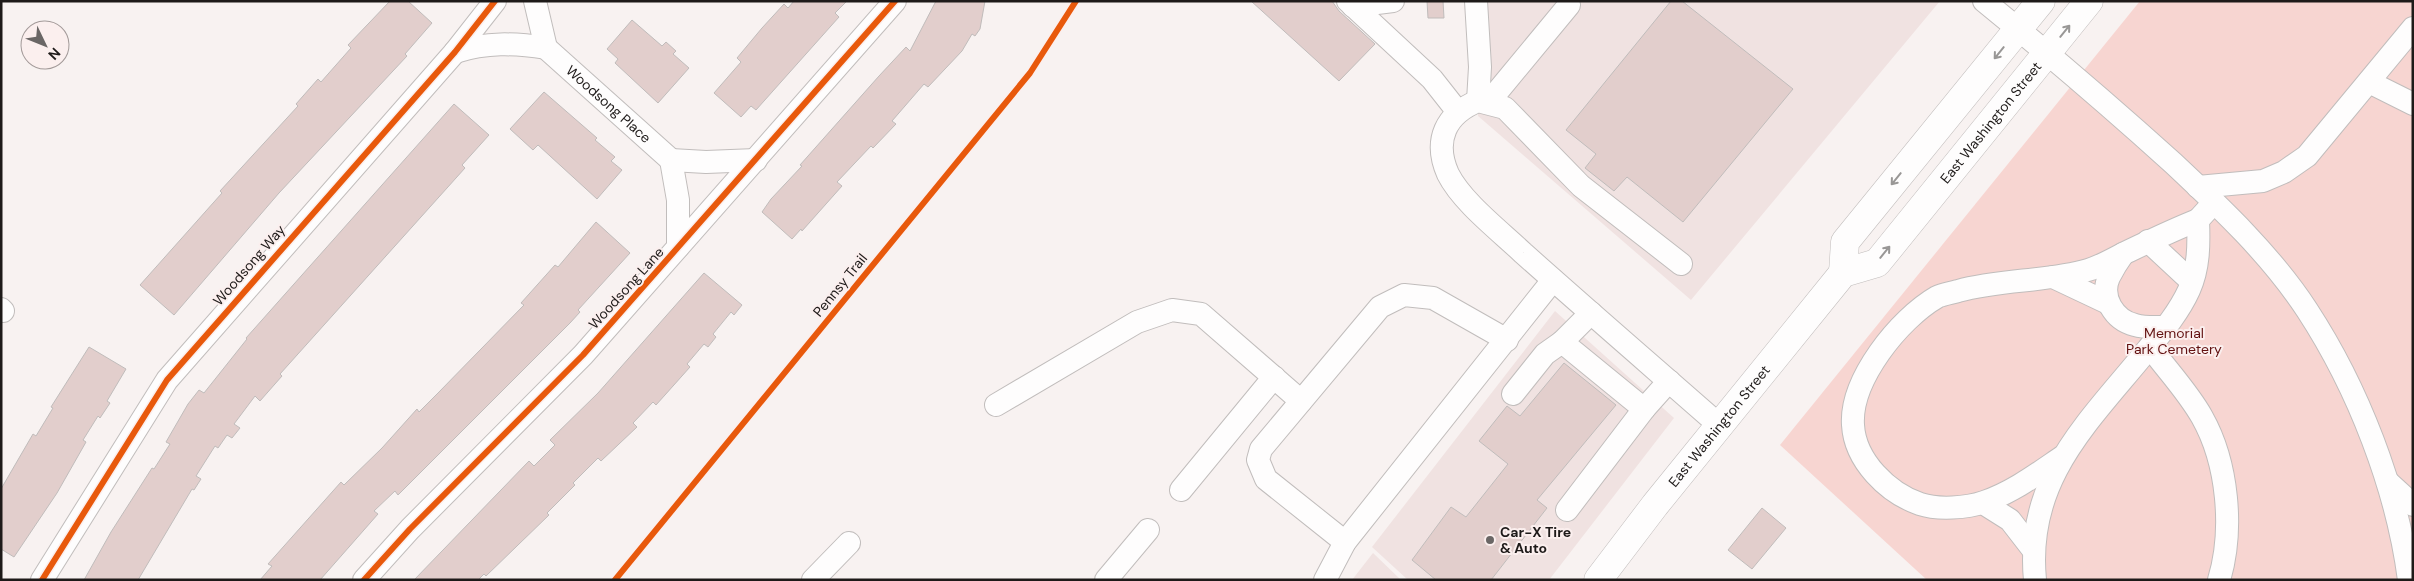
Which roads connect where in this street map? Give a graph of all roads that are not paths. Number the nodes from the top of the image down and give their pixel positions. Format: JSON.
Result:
{"nodes":[{"id":1,"x":535,"y":1,"type":"edge"},
{"id":2,"x":895,"y":1,"type":"edge"},
{"id":3,"x":1476,"y":1,"type":"edge"},
{"id":4,"x":1984,"y":1,"type":"edge"},
{"id":5,"x":2041,"y":1,"type":"edge"},
{"id":6,"x":2089,"y":1,"type":"edge"},
{"id":7,"x":494,"y":2,"type":"edge"},
{"id":8,"x":1385,"y":2,"type":"edge"},
{"id":9,"x":1351,"y":3,"type":"edge"},
{"id":10,"x":1569,"y":5,"type":"dead end"},
{"id":11,"x":2413,"y":28,"type":"edge"},
{"id":12,"x":2018,"y":29,"type":"junction"},
{"id":13,"x":546,"y":48,"type":"junction"},
{"id":14,"x":455,"y":52,"type":"junction"},
{"id":15,"x":2047,"y":53,"type":"junction"},
{"id":16,"x":2369,"y":82,"type":"junction"},
{"id":17,"x":1483,"y":102,"type":"junction"},
{"id":18,"x":2413,"y":104,"type":"edge"},
{"id":19,"x":1458,"y":112,"type":"junction"},
{"id":20,"x":671,"y":160,"type":"junction"},
{"id":21,"x":756,"y":160,"type":"junction"},
{"id":22,"x":2206,"y":195,"type":"junction"},
{"id":23,"x":2198,"y":220,"type":"junction"},
{"id":24,"x":2148,"y":242,"type":"junction"},
{"id":25,"x":678,"y":247,"type":"junction"},
{"id":26,"x":2123,"y":254,"type":"junction"},
{"id":27,"x":1681,"y":264,"type":"dead end"},
{"id":28,"x":1843,"y":273,"type":"junction"},
{"id":29,"x":2053,"y":277,"type":"junction"},
{"id":30,"x":1553,"y":280,"type":"junction"},
{"id":31,"x":2192,"y":281,"type":"junction"},
{"id":32,"x":2108,"y":303,"type":"junction"},
{"id":33,"x":1591,"y":313,"type":"junction"},
{"id":34,"x":2165,"y":327,"type":"junction"},
{"id":35,"x":1507,"y":340,"type":"junction"},
{"id":36,"x":1562,"y":342,"type":"junction"},
{"id":37,"x":2150,"y":347,"type":"junction"},
{"id":38,"x":1274,"y":377,"type":"junction"},
{"id":39,"x":1669,"y":381,"type":"junction"},
{"id":40,"x":1513,"y":394,"type":"dead end"},
{"id":41,"x":1302,"y":401,"type":"junction"},
{"id":42,"x":996,"y":405,"type":"dead end"},
{"id":43,"x":1644,"y":410,"type":"junction"},
{"id":44,"x":1720,"y":425,"type":"junction"},
{"id":45,"x":2062,"y":457,"type":"junction"},
{"id":46,"x":2388,"y":482,"type":"junction"},
{"id":47,"x":1181,"y":490,"type":"dead end"},
{"id":48,"x":2413,"y":491,"type":"edge"},
{"id":49,"x":1983,"y":503,"type":"junction"},
{"id":50,"x":2413,"y":505,"type":"edge"},
{"id":51,"x":1567,"y":510,"type":"dead end"},
{"id":52,"x":1148,"y":530,"type":"dead end"},
{"id":53,"x":1345,"y":542,"type":"junction"},
{"id":54,"x":849,"y":543,"type":"dead end"},
{"id":55,"x":2034,"y":551,"type":"junction"},
{"id":56,"x":43,"y":575,"type":"edge"},
{"id":57,"x":364,"y":580,"type":"edge"},
{"id":58,"x":813,"y":580,"type":"edge"},
{"id":59,"x":1106,"y":580,"type":"edge"},
{"id":60,"x":1325,"y":580,"type":"edge"},
{"id":61,"x":1598,"y":580,"type":"edge"},
{"id":62,"x":2035,"y":580,"type":"edge"},
{"id":63,"x":2219,"y":580,"type":"edge"},
{"id":64,"x":2409,"y":580,"type":"edge"}],
"edges":[{"from":1,"to":13,"type":"street"},
{"from":2,"to":21,"type":"street","name":"Woodsong Lane"},
{"from":3,"to":17,"type":"street"},
{"from":4,"to":12,"type":"street"},
{"from":5,"to":12,"type":"main road"},
{"from":15,"to":6,"type":"main road","name":"East Washington Street","one_way":true},
{"from":7,"to":14,"type":"street","name":"Woodsong Way"},
{"from":8,"to":9,"type":"street"},
{"from":9,"to":19,"type":"street"},
{"from":10,"to":17,"type":"street"},
{"from":11,"to":16,"type":"street"},
{"from":12,"to":15,"type":"street"},
{"from":12,"to":28,"type":"main road","one_way":true},
{"from":13,"to":14,"type":"street"},
{"from":13,"to":20,"type":"street","name":"Woodsong Place"},
{"from":14,"to":56,"type":"street","name":"Woodsong Way"},
{"from":15,"to":22,"type":"street"},
{"from":28,"to":15,"type":"main road","name":"East Washington Street","one_way":true},
{"from":16,"to":18,"type":"street"},
{"from":16,"to":22,"type":"street"},
{"from":17,"to":19,"type":"street"},
{"from":17,"to":27,"type":"street"},
{"from":19,"to":30,"type":"street"},
{"from":20,"to":21,"type":"street"},
{"from":20,"to":25,"type":"street"},
{"from":21,"to":25,"type":"street","name":"Woodsong Lane"},
{"from":22,"to":23,"type":"street"},
{"from":22,"to":46,"type":"street"},
{"from":23,"to":24,"type":"street"},
{"from":23,"to":31,"type":"street"},
{"from":24,"to":26,"type":"street"},
{"from":24,"to":31,"type":"street"},
{"from":25,"to":57,"type":"street","name":"Woodsong Lane"},
{"from":26,"to":29,"type":"street"},
{"from":26,"to":32,"type":"street"},
{"from":28,"to":44,"type":"main road","name":"East Washington Street"},
{"from":29,"to":32,"type":"street"},
{"from":29,"to":49,"type":"street"},
{"from":30,"to":33,"type":"street"},
{"from":30,"to":35,"type":"street"},
{"from":31,"to":34,"type":"street"},
{"from":32,"to":34,"type":"street"},
{"from":33,"to":36,"type":"street"},
{"from":33,"to":39,"type":"street"},
{"from":34,"to":37,"type":"street"},
{"from":35,"to":41,"type":"street"},
{"from":35,"to":53,"type":"street"},
{"from":36,"to":40,"type":"street"},
{"from":36,"to":43,"type":"street"},
{"from":37,"to":45,"type":"street"},
{"from":37,"to":63,"type":"street"},
{"from":38,"to":41,"type":"street"},
{"from":38,"to":42,"type":"street"},
{"from":38,"to":47,"type":"street"},
{"from":39,"to":43,"type":"street"},
{"from":39,"to":44,"type":"street"},
{"from":41,"to":53,"type":"street"},
{"from":43,"to":51,"type":"street"},
{"from":44,"to":61,"type":"main road","name":"East Washington Street"},
{"from":45,"to":49,"type":"street"},
{"from":45,"to":55,"type":"street"},
{"from":46,"to":48,"type":"street"},
{"from":46,"to":50,"type":"street"},
{"from":46,"to":64,"type":"street"},
{"from":49,"to":55,"type":"street"},
{"from":52,"to":59,"type":"street"},
{"from":53,"to":60,"type":"street"},
{"from":54,"to":58,"type":"street"},
{"from":55,"to":62,"type":"street"}]}
